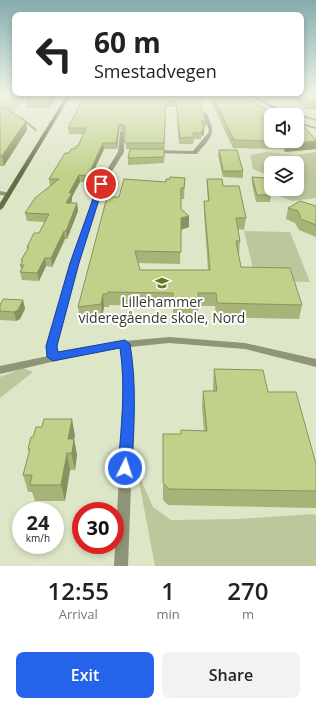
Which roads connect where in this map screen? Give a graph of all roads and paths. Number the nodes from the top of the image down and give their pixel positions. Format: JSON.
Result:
{"nodes":[{"id":1,"x":54,"y":119,"type":"edge"},
{"id":2,"x":207,"y":119,"type":"edge"},
{"id":3,"x":304,"y":125,"type":"edge"},
{"id":4,"x":316,"y":128,"type":"edge"},
{"id":5,"x":122,"y":132,"type":"edge"},
{"id":6,"x":144,"y":152,"type":"edge"},
{"id":7,"x":0,"y":193,"type":"edge"},
{"id":8,"x":8,"y":194,"type":"junction"},
{"id":9,"x":0,"y":208,"type":"edge"},
{"id":10,"x":125,"y":344,"type":"junction"},
{"id":11,"x":53,"y":357,"type":"junction"},
{"id":12,"x":316,"y":363,"type":"edge"},
{"id":13,"x":0,"y":370,"type":"edge"},
{"id":14,"x":121,"y":566,"type":"edge"}],
"edges":[{"from":1,"to":8,"type":"main road"},
{"from":2,"to":6,"type":"street"},
{"from":3,"to":4,"type":"street"},
{"from":5,"to":11,"type":"street"},
{"from":7,"to":8,"type":"street"},
{"from":8,"to":9,"type":"main road"},
{"from":10,"to":11,"type":"street"},
{"from":10,"to":12,"type":"street"},
{"from":10,"to":14,"type":"street"},
{"from":11,"to":13,"type":"street"}]}
